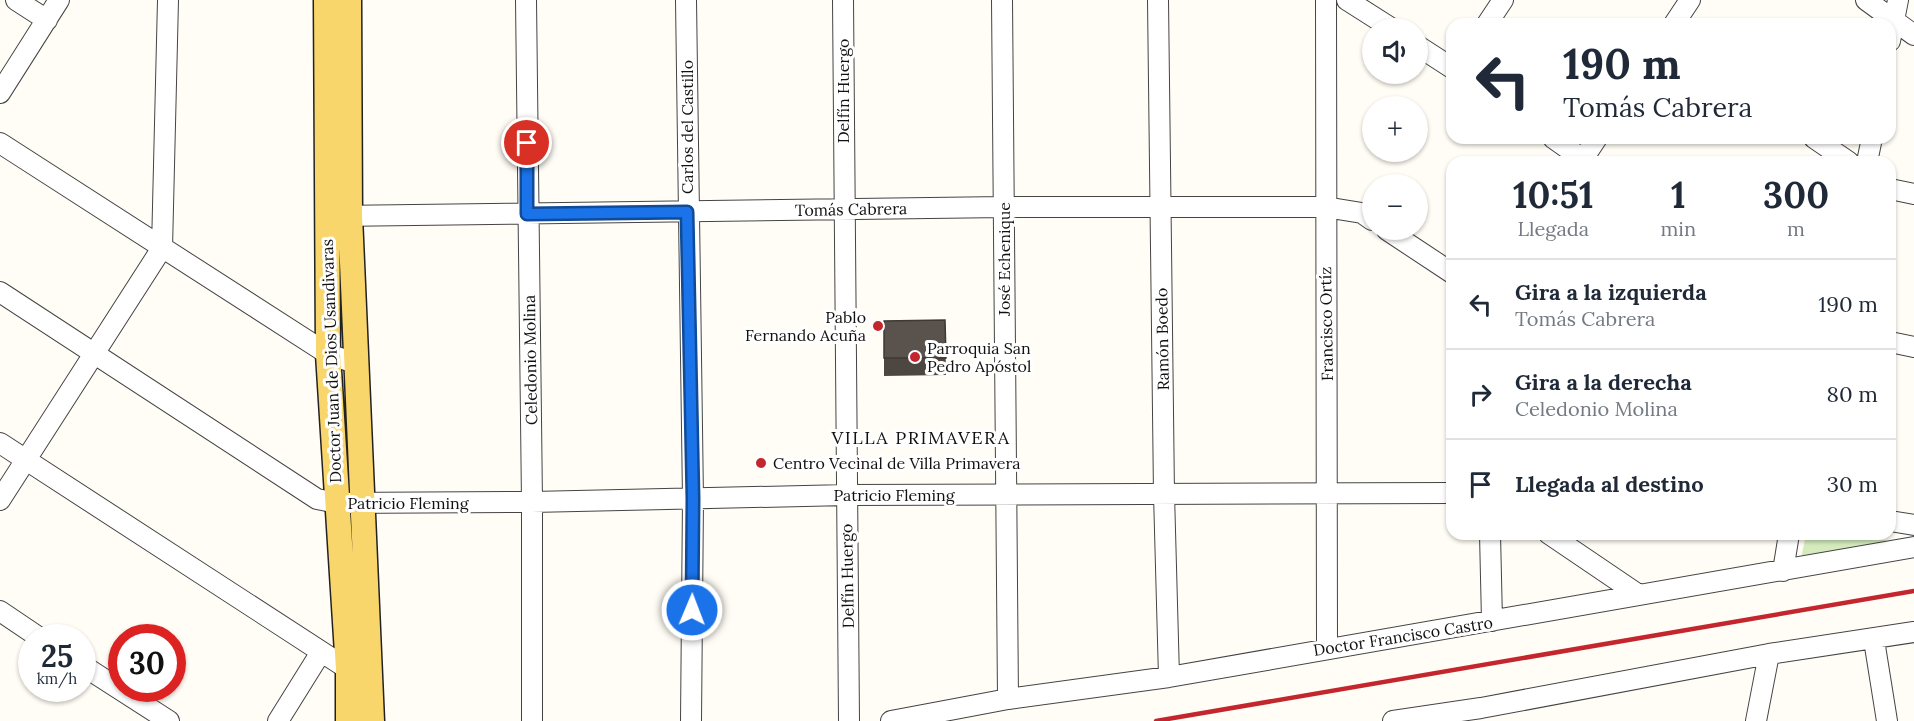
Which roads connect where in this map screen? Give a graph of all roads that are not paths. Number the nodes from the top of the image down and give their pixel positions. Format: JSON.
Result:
{"nodes":[{"id":1,"x":16,"y":0,"type":"edge"},
{"id":2,"x":59,"y":0,"type":"edge"},
{"id":3,"x":168,"y":0,"type":"edge"},
{"id":4,"x":326,"y":0,"type":"edge"},
{"id":5,"x":349,"y":0,"type":"edge"},
{"id":6,"x":526,"y":0,"type":"edge"},
{"id":7,"x":686,"y":0,"type":"edge"},
{"id":8,"x":843,"y":0,"type":"edge"},
{"id":9,"x":1002,"y":0,"type":"edge"},
{"id":10,"x":1158,"y":0,"type":"edge"},
{"id":11,"x":1326,"y":0,"type":"edge"},
{"id":12,"x":1347,"y":0,"type":"edge"},
{"id":13,"x":1503,"y":0,"type":"edge"},
{"id":14,"x":1690,"y":0,"type":"edge"},
{"id":15,"x":1866,"y":0,"type":"edge"},
{"id":16,"x":1896,"y":9,"type":"edge"},
{"id":17,"x":1375,"y":18,"type":"edge"},
{"id":18,"x":1491,"y":18,"type":"edge"},
{"id":19,"x":1678,"y":18,"type":"edge"},
{"id":20,"x":47,"y":20,"type":"junction"},
{"id":21,"x":1914,"y":35,"type":"edge"},
{"id":22,"x":1428,"y":52,"type":"edge"},
{"id":23,"x":1446,"y":64,"type":"edge"},
{"id":24,"x":0,"y":93,"type":"edge"},
{"id":25,"x":0,"y":143,"type":"edge"},
{"id":26,"x":1561,"y":144,"type":"edge"},
{"id":27,"x":1823,"y":144,"type":"edge"},
{"id":28,"x":1577,"y":156,"type":"edge"},
{"id":29,"x":1840,"y":156,"type":"edge"},
{"id":30,"x":1896,"y":190,"type":"edge"},
{"id":31,"x":1914,"y":194,"type":"edge"},
{"id":32,"x":1004,"y":207,"type":"junction"},
{"id":33,"x":1324,"y":207,"type":"junction"},
{"id":34,"x":1161,"y":208,"type":"junction"},
{"id":35,"x":843,"y":210,"type":"junction"},
{"id":36,"x":687,"y":212,"type":"junction"},
{"id":37,"x":1362,"y":213,"type":"edge"},
{"id":38,"x":527,"y":214,"type":"junction"},
{"id":39,"x":338,"y":216,"type":"junction"},
{"id":40,"x":1402,"y":240,"type":"edge"},
{"id":41,"x":162,"y":248,"type":"junction"},
{"id":42,"x":1446,"y":269,"type":"edge"},
{"id":43,"x":0,"y":292,"type":"edge"},
{"id":44,"x":1896,"y":343,"type":"edge"},
{"id":45,"x":1914,"y":347,"type":"edge"},
{"id":46,"x":328,"y":354,"type":"junction"},
{"id":47,"x":94,"y":355,"type":"junction"},
{"id":48,"x":355,"y":363,"type":"junction"},
{"id":49,"x":0,"y":443,"type":"edge"},
{"id":50,"x":26,"y":460,"type":"junction"},
{"id":51,"x":1327,"y":491,"type":"junction"},
{"id":52,"x":1446,"y":493,"type":"edge"},
{"id":53,"x":1164,"y":494,"type":"junction"},
{"id":54,"x":847,"y":495,"type":"junction"},
{"id":55,"x":1005,"y":495,"type":"junction"},
{"id":56,"x":693,"y":499,"type":"junction"},
{"id":57,"x":0,"y":500,"type":"edge"},
{"id":58,"x":361,"y":502,"type":"junction"},
{"id":59,"x":532,"y":502,"type":"junction"},
{"id":60,"x":337,"y":503,"type":"junction"},
{"id":61,"x":1896,"y":522,"type":"edge"},
{"id":62,"x":1914,"y":525,"type":"edge"},
{"id":63,"x":1490,"y":540,"type":"edge"},
{"id":64,"x":1558,"y":540,"type":"edge"},
{"id":65,"x":1788,"y":540,"type":"edge"},
{"id":66,"x":1914,"y":547,"type":"edge"},
{"id":67,"x":1783,"y":571,"type":"junction"},
{"id":68,"x":1639,"y":595,"type":"junction"},
{"id":69,"x":0,"y":611,"type":"edge"},
{"id":70,"x":1492,"y":621,"type":"junction"},
{"id":71,"x":19,"y":624,"type":"edge"},
{"id":72,"x":1914,"y":633,"type":"edge"},
{"id":73,"x":1874,"y":640,"type":"junction"},
{"id":74,"x":1327,"y":648,"type":"junction"},
{"id":75,"x":321,"y":652,"type":"junction"},
{"id":76,"x":1770,"y":654,"type":"junction"},
{"id":77,"x":359,"y":669,"type":"junction"},
{"id":78,"x":96,"y":674,"type":"edge"},
{"id":79,"x":1169,"y":677,"type":"junction"},
{"id":80,"x":1008,"y":699,"type":"junction"},
{"id":81,"x":1483,"y":714,"type":"edge"},
{"id":82,"x":169,"y":721,"type":"edge"},
{"id":83,"x":278,"y":721,"type":"edge"},
{"id":84,"x":348,"y":721,"type":"edge"},
{"id":85,"x":372,"y":721,"type":"edge"},
{"id":86,"x":532,"y":721,"type":"edge"},
{"id":87,"x":691,"y":721,"type":"edge"},
{"id":88,"x":849,"y":721,"type":"edge"},
{"id":89,"x":891,"y":721,"type":"edge"},
{"id":90,"x":1394,"y":721,"type":"edge"},
{"id":91,"x":1756,"y":721,"type":"edge"},
{"id":92,"x":1887,"y":721,"type":"edge"}],
"edges":[{"from":1,"to":20,"type":"street"},
{"from":2,"to":20,"type":"street"},
{"from":3,"to":41,"type":"street"},
{"from":4,"to":39,"type":"main road","name":"Doctor Juan de Dios Usandivaras"},
{"from":5,"to":39,"type":"main road","name":"Doctor Juan de Dios Usandivaras"},
{"from":6,"to":38,"type":"street","name":"Celedonio Molina"},
{"from":7,"to":36,"type":"street","name":"Carlos del Castillo"},
{"from":8,"to":35,"type":"street","name":"Delfín Huergo"},
{"from":9,"to":32,"type":"street","name":"José Echenique"},
{"from":10,"to":34,"type":"street","name":"Ramón Boedo"},
{"from":11,"to":33,"type":"street","name":"Francisco Ortíz"},
{"from":12,"to":17,"type":"street"},
{"from":13,"to":18,"type":"street"},
{"from":14,"to":19,"type":"street"},
{"from":15,"to":16,"type":"street"},
{"from":16,"to":21,"type":"street"},
{"from":20,"to":24,"type":"street"},
{"from":22,"to":23,"type":"street"},
{"from":25,"to":41,"type":"street"},
{"from":26,"to":28,"type":"street"},
{"from":27,"to":29,"type":"street"},
{"from":30,"to":31,"type":"street"},
{"from":32,"to":34,"type":"street","name":"Tomás Cabrera"},
{"from":32,"to":35,"type":"street","name":"Tomás Cabrera"},
{"from":32,"to":55,"type":"street","name":"José Echenique"},
{"from":33,"to":34,"type":"street","name":"Tomás Cabrera"},
{"from":33,"to":37,"type":"street","name":"Tomás Cabrera"},
{"from":33,"to":51,"type":"street","name":"Francisco Ortíz"},
{"from":34,"to":53,"type":"street","name":"Ramón Boedo"},
{"from":35,"to":36,"type":"street","name":"Tomás Cabrera"},
{"from":35,"to":54,"type":"street","name":"Delfín Huergo"},
{"from":36,"to":38,"type":"street","name":"Tomás Cabrera"},
{"from":36,"to":56,"type":"street","name":"Carlos del Castillo"},
{"from":38,"to":39,"type":"street","name":"Tomás Cabrera"},
{"from":38,"to":59,"type":"street","name":"Celedonio Molina"},
{"from":39,"to":46,"type":"main road","name":"Doctor Juan de Dios Usandivaras"},
{"from":39,"to":48,"type":"main road","name":"Doctor Juan de Dios Usandivaras"},
{"from":40,"to":42,"type":"street"},
{"from":41,"to":46,"type":"street"},
{"from":41,"to":47,"type":"street"},
{"from":43,"to":47,"type":"street"},
{"from":44,"to":45,"type":"street"},
{"from":46,"to":48,"type":"street"},
{"from":46,"to":60,"type":"main road","name":"Doctor Juan de Dios Usandivaras"},
{"from":47,"to":50,"type":"street"},
{"from":47,"to":60,"type":"street"},
{"from":48,"to":58,"type":"main road","name":"Doctor Juan de Dios Usandivaras"},
{"from":49,"to":50,"type":"street"},
{"from":50,"to":57,"type":"street"},
{"from":50,"to":75,"type":"street"},
{"from":51,"to":52,"type":"street","name":"Patricio Fleming"},
{"from":51,"to":53,"type":"street","name":"Patricio Fleming"},
{"from":51,"to":74,"type":"street","name":"Francisco Ortíz"},
{"from":53,"to":55,"type":"street","name":"Patricio Fleming"},
{"from":53,"to":79,"type":"street","name":"Ramón Boedo"},
{"from":54,"to":55,"type":"street","name":"Patricio Fleming"},
{"from":54,"to":56,"type":"street","name":"Patricio Fleming"},
{"from":54,"to":88,"type":"street","name":"Delfín Huergo"},
{"from":55,"to":80,"type":"street","name":"José Echenique"},
{"from":56,"to":59,"type":"street","name":"Patricio Fleming"},
{"from":56,"to":87,"type":"street","name":"Carlos del Castillo"},
{"from":58,"to":59,"type":"street","name":"Patricio Fleming"},
{"from":58,"to":60,"type":"street","name":"Patricio Fleming"},
{"from":58,"to":77,"type":"main road","name":"Doctor Juan de Dios Usandivaras"},
{"from":59,"to":86,"type":"street","name":"Celedonio Molina"},
{"from":60,"to":77,"type":"main road","name":"Doctor Juan de Dios Usandivaras"},
{"from":61,"to":62,"type":"street"},
{"from":63,"to":70,"type":"street"},
{"from":64,"to":68,"type":"street"},
{"from":65,"to":67,"type":"street"},
{"from":66,"to":67,"type":"street","name":"Doctor Francisco Castro"},
{"from":67,"to":68,"type":"street","name":"Doctor Francisco Castro"},
{"from":68,"to":70,"type":"street","name":"Doctor Francisco Castro"},
{"from":69,"to":71,"type":"street"},
{"from":70,"to":74,"type":"street","name":"Doctor Francisco Castro"},
{"from":72,"to":73,"type":"street"},
{"from":73,"to":76,"type":"street"},
{"from":73,"to":92,"type":"street"},
{"from":74,"to":79,"type":"street","name":"Doctor Francisco Castro"},
{"from":75,"to":77,"type":"street"},
{"from":75,"to":83,"type":"street"},
{"from":76,"to":81,"type":"street"},
{"from":76,"to":91,"type":"street"},
{"from":77,"to":84,"type":"main road","name":"Doctor Juan de Dios Usandivaras"},
{"from":77,"to":85,"type":"main road","name":"Doctor Juan de Dios Usandivaras"},
{"from":78,"to":82,"type":"street"},
{"from":79,"to":80,"type":"street","name":"Doctor Francisco Castro"},
{"from":80,"to":89,"type":"street","name":"Doctor Francisco Castro"},
{"from":81,"to":90,"type":"street"}]}
